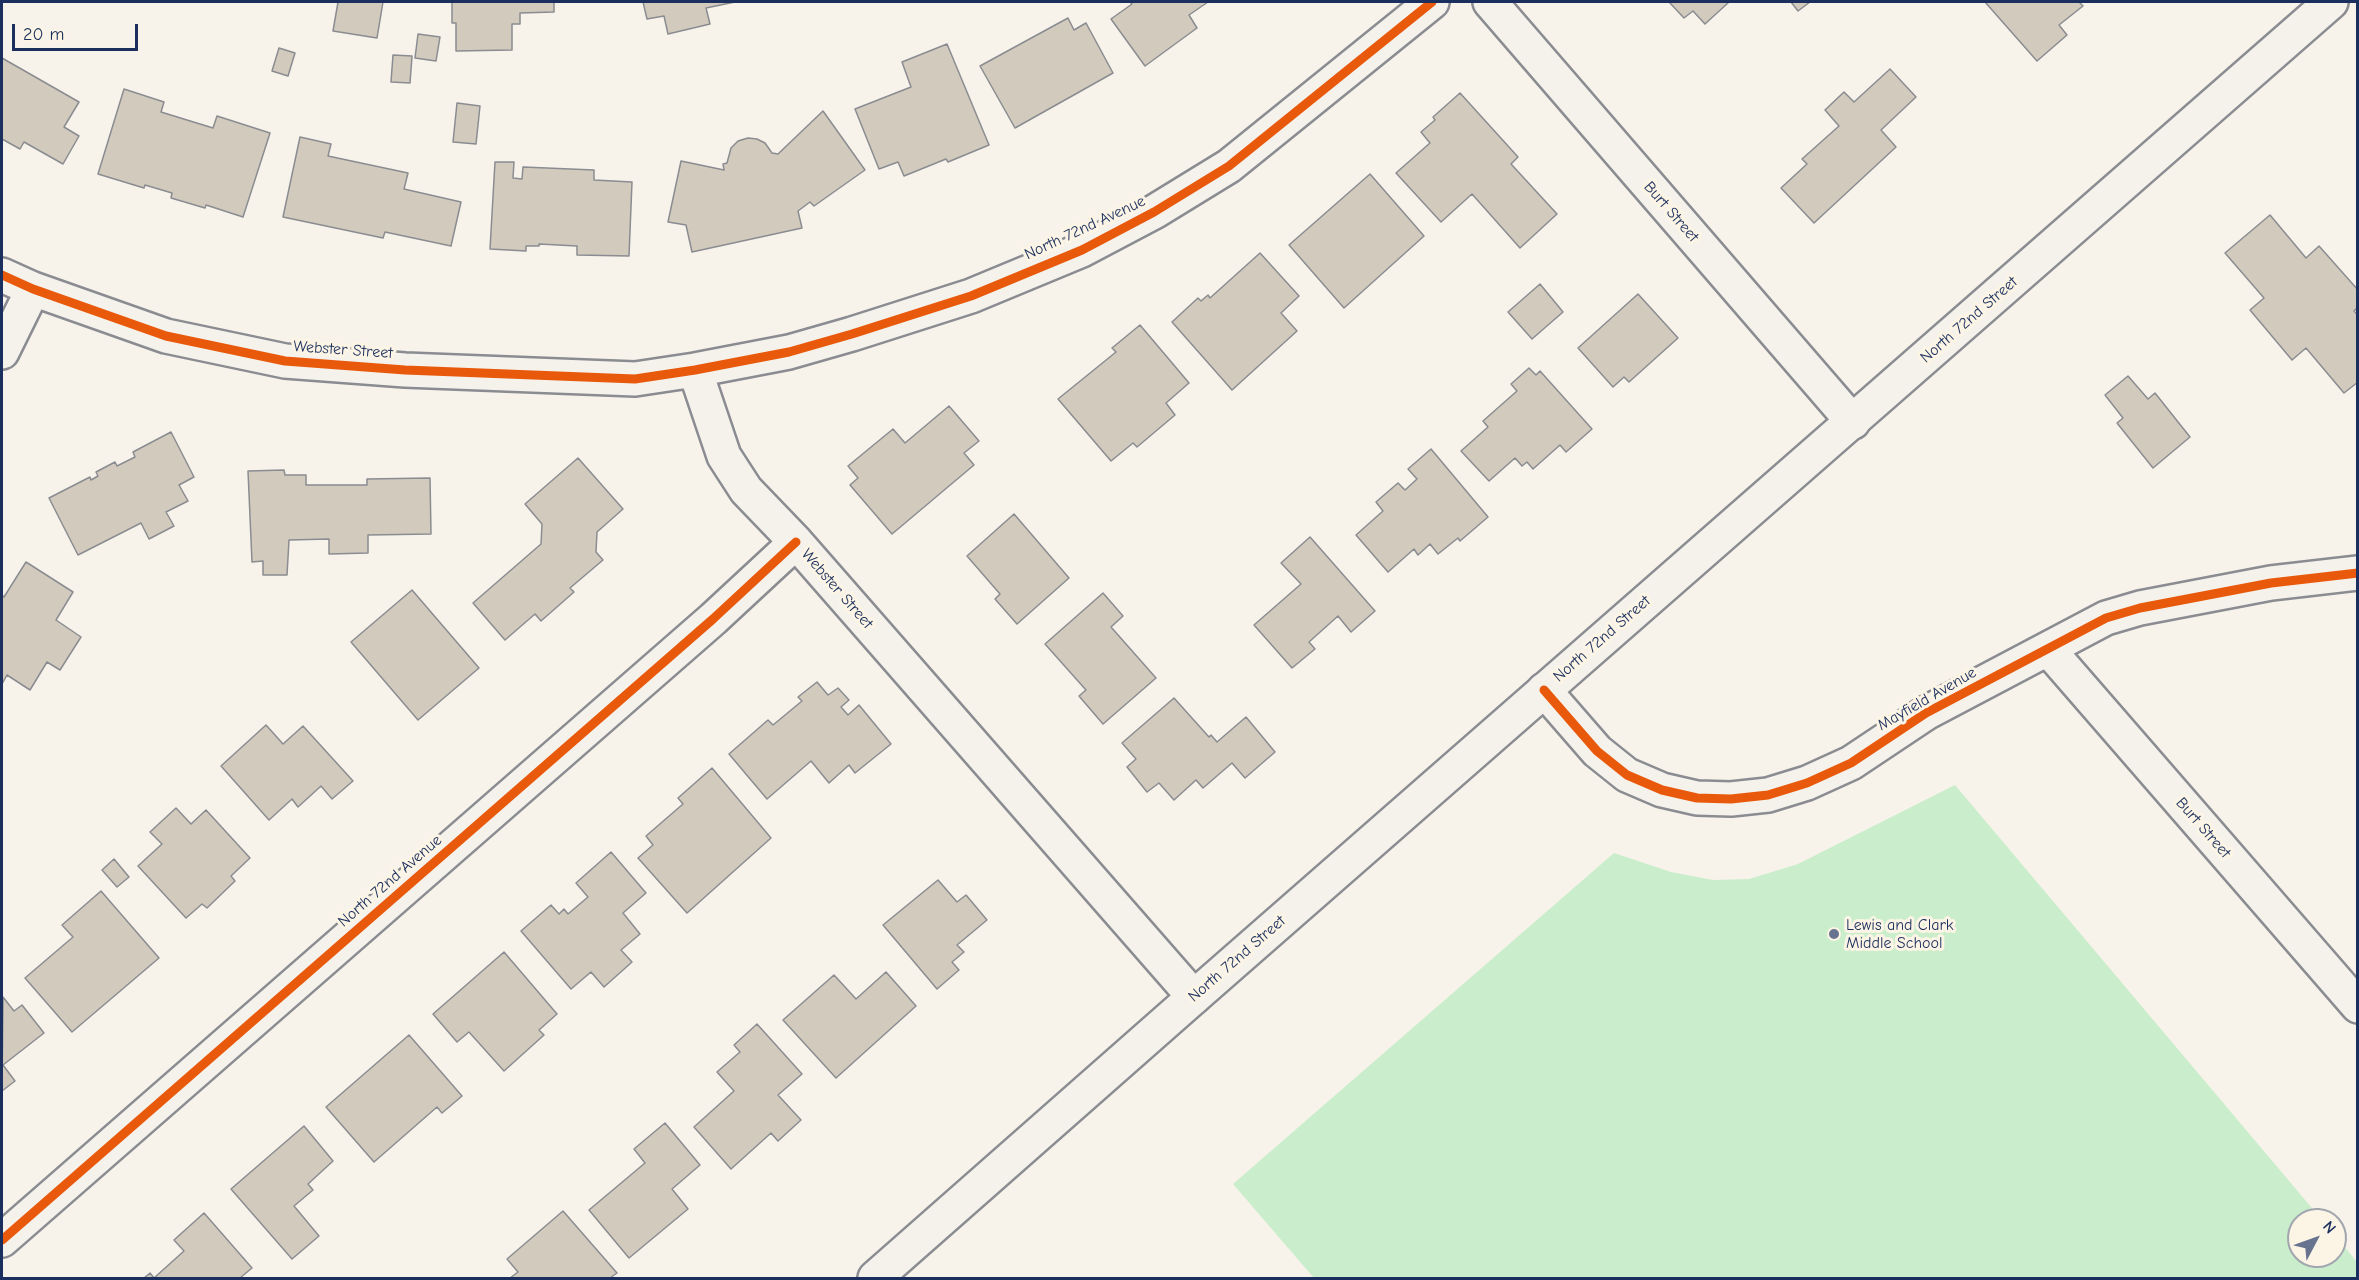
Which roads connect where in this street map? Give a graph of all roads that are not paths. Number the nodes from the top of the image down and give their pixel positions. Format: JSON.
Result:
{"nodes":[{"id":1,"x":1432,"y":2,"type":"edge"},
{"id":2,"x":1490,"y":2,"type":"edge"},
{"id":3,"x":2331,"y":2,"type":"edge"},
{"id":4,"x":2,"y":275,"type":"edge"},
{"id":5,"x":33,"y":289,"type":"junction"},
{"id":6,"x":2,"y":352,"type":"edge"},
{"id":7,"x":695,"y":370,"type":"junction"},
{"id":8,"x":1853,"y":422,"type":"junction"},
{"id":9,"x":796,"y":542,"type":"junction"},
{"id":10,"x":2358,"y":573,"type":"edge"},
{"id":11,"x":2048,"y":649,"type":"junction"},
{"id":12,"x":1544,"y":690,"type":"junction"},
{"id":13,"x":1194,"y":997,"type":"junction"},
{"id":14,"x":2358,"y":1006,"type":"edge"},
{"id":15,"x":2,"y":1240,"type":"edge"},
{"id":16,"x":875,"y":1278,"type":"edge"}],
"edges":[{"from":1,"to":7,"type":"street","name":"North 72nd Avenue"},
{"from":2,"to":8,"type":"street","name":"Burt Street"},
{"from":3,"to":8,"type":"street","name":"North 72nd Street"},
{"from":4,"to":5,"type":"street","name":"Webster Street"},
{"from":5,"to":6,"type":"street"},
{"from":5,"to":7,"type":"street","name":"Webster Street"},
{"from":7,"to":9,"type":"street","name":"Webster Street"},
{"from":8,"to":12,"type":"street","name":"North 72nd Street"},
{"from":9,"to":13,"type":"street","name":"Webster Street"},
{"from":9,"to":15,"type":"street","name":"North 72nd Avenue"},
{"from":10,"to":11,"type":"street","name":"Mayfield Avenue"},
{"from":11,"to":12,"type":"street","name":"Mayfield Avenue"},
{"from":11,"to":14,"type":"street","name":"Burt Street"},
{"from":12,"to":13,"type":"street","name":"North 72nd Street"},
{"from":13,"to":16,"type":"street","name":"North 72nd Street"}]}
